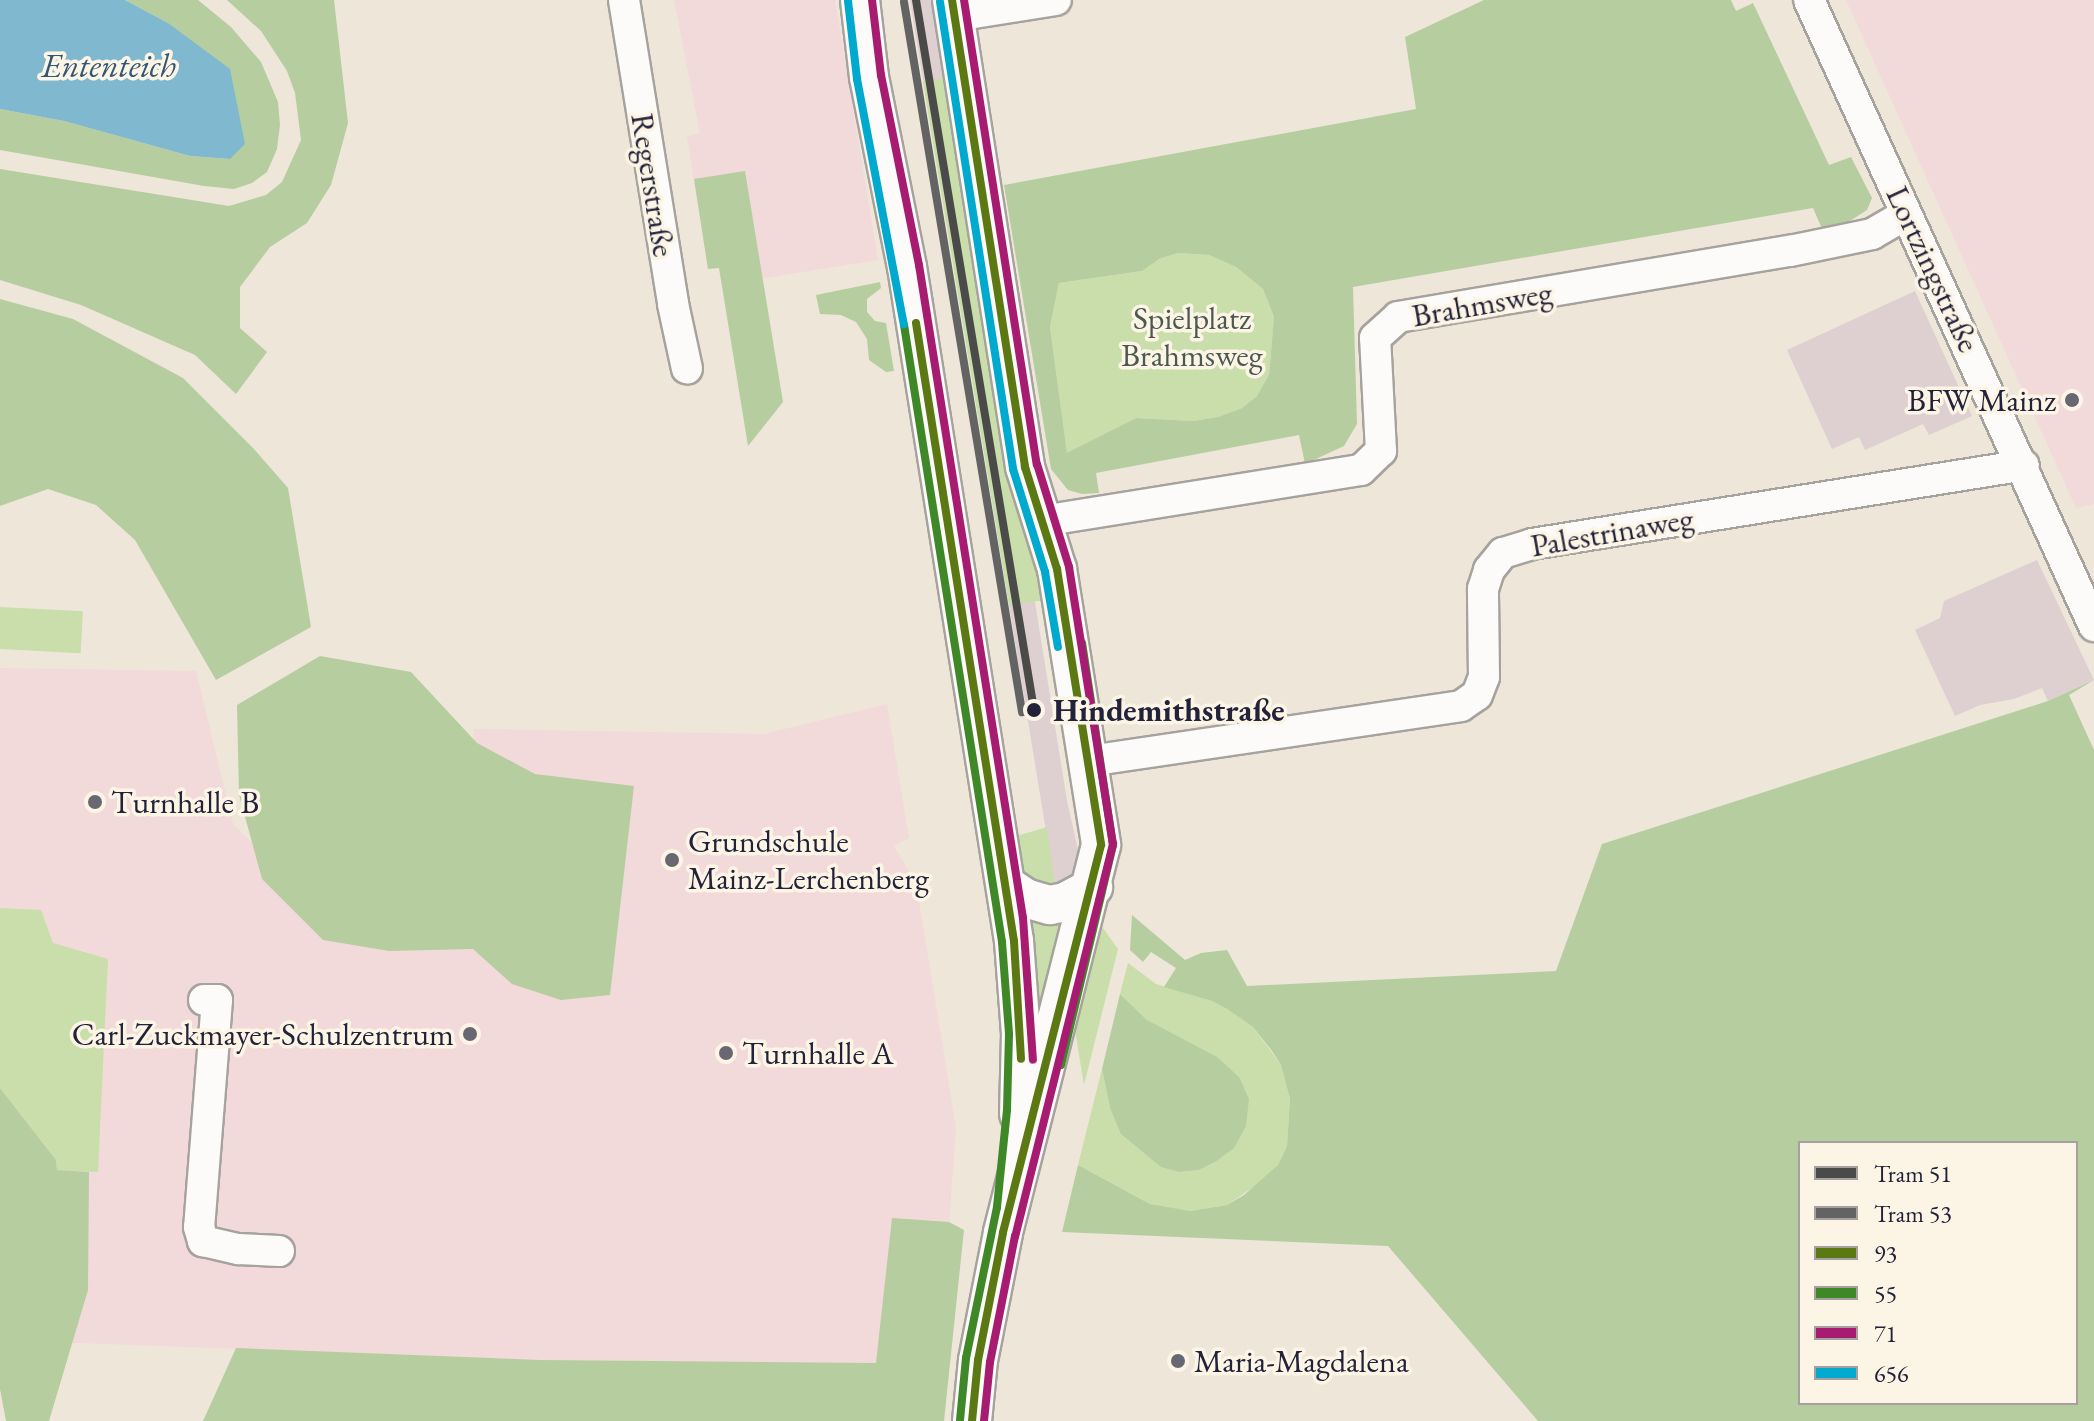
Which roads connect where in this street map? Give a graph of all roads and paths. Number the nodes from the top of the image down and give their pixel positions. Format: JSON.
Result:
{"nodes":[{"id":1,"x":624,"y":0,"type":"edge"},
{"id":2,"x":860,"y":0,"type":"edge"},
{"id":3,"x":1056,"y":0,"type":"edge"},
{"id":4,"x":1809,"y":0,"type":"edge"},
{"id":5,"x":953,"y":8,"type":"edge"},
{"id":6,"x":1906,"y":214,"type":"junction"},
{"id":7,"x":687,"y":369,"type":"dead end"},
{"id":8,"x":2024,"y":465,"type":"junction"},
{"id":9,"x":1042,"y":521,"type":"junction"},
{"id":10,"x":2094,"y":626,"type":"edge"},
{"id":11,"x":1089,"y":761,"type":"junction"},
{"id":12,"x":1006,"y":885,"type":"junction"},
{"id":13,"x":1093,"y":887,"type":"junction"},
{"id":14,"x":204,"y":1000,"type":"dead end"},
{"id":15,"x":1009,"y":1209,"type":"junction"},
{"id":16,"x":279,"y":1251,"type":"dead end"},
{"id":17,"x":972,"y":1421,"type":"edge"}],
"edges":[{"from":1,"to":7,"type":"street","name":"Regerstraße"},
{"from":2,"to":12,"type":"street"},
{"from":3,"to":5,"type":"street"},
{"from":4,"to":6,"type":"street","name":"Lortzingstraße"},
{"from":5,"to":9,"type":"street"},
{"from":6,"to":8,"type":"street","name":"Lortzingstraße"},
{"from":6,"to":9,"type":"street","name":"Brahmsweg"},
{"from":8,"to":10,"type":"street","name":"Lortzingstraße"},
{"from":8,"to":11,"type":"street","name":"Palestrinaweg"},
{"from":9,"to":11,"type":"street"},
{"from":11,"to":13,"type":"street"},
{"from":12,"to":13,"type":"street"},
{"from":12,"to":15,"type":"street"},
{"from":13,"to":15,"type":"street"},
{"from":14,"to":16,"type":"street"},
{"from":15,"to":17,"type":"street"}]}
